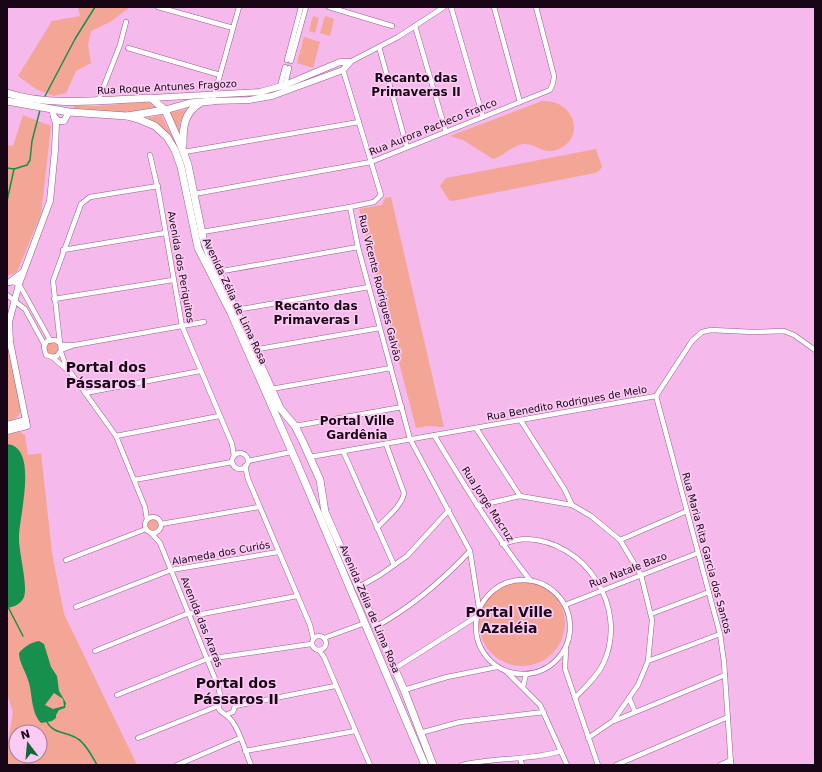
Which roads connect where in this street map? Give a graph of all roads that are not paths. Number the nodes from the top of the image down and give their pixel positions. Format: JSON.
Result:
{"nodes":[{"id":1,"x":158,"y":7,"type":"edge"},
{"id":2,"x":239,"y":7,"type":"edge"},
{"id":3,"x":301,"y":7,"type":"edge"},
{"id":4,"x":306,"y":7,"type":"edge"},
{"id":5,"x":329,"y":7,"type":"edge"},
{"id":6,"x":444,"y":7,"type":"edge"},
{"id":7,"x":451,"y":7,"type":"edge"},
{"id":8,"x":494,"y":7,"type":"edge"},
{"id":9,"x":536,"y":7,"type":"edge"},
{"id":10,"x":126,"y":22,"type":"dead end"},
{"id":11,"x":392,"y":26,"type":"dead end"},
{"id":12,"x":415,"y":26,"type":"junction"},
{"id":13,"x":233,"y":28,"type":"junction"},
{"id":14,"x":379,"y":47,"type":"junction"},
{"id":15,"x":128,"y":48,"type":"dead end"},
{"id":16,"x":292,"y":48,"type":"junction"},
{"id":17,"x":289,"y":60,"type":"dead end"},
{"id":18,"x":350,"y":62,"type":"junction"},
{"id":19,"x":287,"y":68,"type":"dead end"},
{"id":20,"x":343,"y":70,"type":"junction"},
{"id":21,"x":220,"y":75,"type":"junction"},
{"id":22,"x":283,"y":87,"type":"junction"},
{"id":23,"x":291,"y":90,"type":"junction"},
{"id":24,"x":7,"y":93,"type":"edge"},
{"id":25,"x":278,"y":94,"type":"junction"},
{"id":26,"x":151,"y":98,"type":"junction"},
{"id":27,"x":214,"y":98,"type":"junction"},
{"id":28,"x":52,"y":100,"type":"junction"},
{"id":29,"x":68,"y":100,"type":"junction"},
{"id":30,"x":7,"y":101,"type":"edge"},
{"id":31,"x":98,"y":101,"type":"junction"},
{"id":32,"x":201,"y":102,"type":"junction"},
{"id":33,"x":520,"y":102,"type":"junction"},
{"id":34,"x":50,"y":109,"type":"junction"},
{"id":35,"x":165,"y":110,"type":"junction"},
{"id":36,"x":69,"y":112,"type":"junction"},
{"id":37,"x":127,"y":116,"type":"junction"},
{"id":38,"x":54,"y":117,"type":"junction"},
{"id":39,"x":483,"y":117,"type":"junction"},
{"id":40,"x":64,"y":120,"type":"junction"},
{"id":41,"x":359,"y":122,"type":"junction"},
{"id":42,"x":446,"y":132,"type":"junction"},
{"id":43,"x":56,"y":136,"type":"junction"},
{"id":44,"x":407,"y":147,"type":"junction"},
{"id":45,"x":183,"y":150,"type":"junction"},
{"id":46,"x":150,"y":155,"type":"dead end"},
{"id":47,"x":371,"y":162,"type":"junction"},
{"id":48,"x":158,"y":186,"type":"junction"},
{"id":49,"x":194,"y":194,"type":"junction"},
{"id":50,"x":350,"y":208,"type":"junction"},
{"id":51,"x":202,"y":232,"type":"junction"},
{"id":52,"x":165,"y":233,"type":"junction"},
{"id":53,"x":358,"y":247,"type":"junction"},
{"id":54,"x":63,"y":250,"type":"junction"},
{"id":55,"x":23,"y":272,"type":"junction"},
{"id":56,"x":217,"y":272,"type":"junction"},
{"id":57,"x":173,"y":280,"type":"junction"},
{"id":58,"x":8,"y":283,"type":"edge"},
{"id":59,"x":19,"y":284,"type":"junction"},
{"id":60,"x":369,"y":287,"type":"junction"},
{"id":61,"x":7,"y":294,"type":"edge"},
{"id":62,"x":14,"y":299,"type":"junction"},
{"id":63,"x":54,"y":299,"type":"junction"},
{"id":64,"x":236,"y":310,"type":"junction"},
{"id":65,"x":38,"y":316,"type":"junction"},
{"id":66,"x":32,"y":320,"type":"junction"},
{"id":67,"x":204,"y":322,"type":"dead end"},
{"id":68,"x":182,"y":326,"type":"junction"},
{"id":69,"x":380,"y":328,"type":"junction"},
{"id":70,"x":59,"y":329,"type":"junction"},
{"id":71,"x":52,"y":340,"type":"junction"},
{"id":72,"x":44,"y":344,"type":"junction"},
{"id":73,"x":61,"y":348,"type":"junction"},
{"id":74,"x":253,"y":350,"type":"junction"},
{"id":75,"x":815,"y":350,"type":"edge"},
{"id":76,"x":52,"y":357,"type":"junction"},
{"id":77,"x":391,"y":368,"type":"junction"},
{"id":78,"x":67,"y":369,"type":"junction"},
{"id":79,"x":200,"y":371,"type":"junction"},
{"id":80,"x":272,"y":389,"type":"junction"},
{"id":81,"x":85,"y":393,"type":"junction"},
{"id":82,"x":656,"y":396,"type":"junction"},
{"id":83,"x":402,"y":407,"type":"junction"},
{"id":84,"x":220,"y":416,"type":"junction"},
{"id":85,"x":26,"y":420,"type":"junction"},
{"id":86,"x":520,"y":420,"type":"junction"},
{"id":87,"x":7,"y":425,"type":"edge"},
{"id":88,"x":296,"y":426,"type":"junction"},
{"id":89,"x":476,"y":428,"type":"junction"},
{"id":90,"x":7,"y":431,"type":"edge"},
{"id":91,"x":434,"y":435,"type":"junction"},
{"id":92,"x":116,"y":436,"type":"junction"},
{"id":93,"x":410,"y":439,"type":"junction"},
{"id":94,"x":303,"y":442,"type":"junction"},
{"id":95,"x":232,"y":444,"type":"junction"},
{"id":96,"x":386,"y":444,"type":"junction"},
{"id":97,"x":290,"y":449,"type":"junction"},
{"id":98,"x":343,"y":451,"type":"junction"},
{"id":99,"x":240,"y":453,"type":"junction"},
{"id":100,"x":234,"y":456,"type":"junction"},
{"id":101,"x":310,"y":456,"type":"junction"},
{"id":102,"x":248,"y":460,"type":"junction"},
{"id":103,"x":296,"y":461,"type":"junction"},
{"id":104,"x":232,"y":462,"type":"junction"},
{"id":105,"x":245,"y":466,"type":"junction"},
{"id":106,"x":314,"y":468,"type":"junction"},
{"id":107,"x":240,"y":469,"type":"junction"},
{"id":108,"x":248,"y":479,"type":"junction"},
{"id":109,"x":134,"y":480,"type":"junction"},
{"id":110,"x":520,"y":496,"type":"junction"},
{"id":111,"x":572,"y":505,"type":"junction"},
{"id":112,"x":477,"y":506,"type":"junction"},
{"id":113,"x":145,"y":507,"type":"junction"},
{"id":114,"x":259,"y":507,"type":"junction"},
{"id":115,"x":449,"y":510,"type":"junction"},
{"id":116,"x":687,"y":511,"type":"junction"},
{"id":117,"x":152,"y":517,"type":"junction"},
{"id":118,"x":147,"y":520,"type":"junction"},
{"id":119,"x":161,"y":524,"type":"junction"},
{"id":120,"x":377,"y":528,"type":"junction"},
{"id":121,"x":146,"y":529,"type":"junction"},
{"id":122,"x":158,"y":532,"type":"junction"},
{"id":123,"x":152,"y":534,"type":"junction"},
{"id":124,"x":620,"y":540,"type":"junction"},
{"id":125,"x":160,"y":543,"type":"junction"},
{"id":126,"x":502,"y":544,"type":"junction"},
{"id":127,"x":278,"y":552,"type":"junction"},
{"id":128,"x":470,"y":552,"type":"junction"},
{"id":129,"x":698,"y":553,"type":"junction"},
{"id":130,"x":66,"y":560,"type":"dead end"},
{"id":131,"x":394,"y":565,"type":"junction"},
{"id":132,"x":170,"y":570,"type":"junction"},
{"id":133,"x":641,"y":575,"type":"junction"},
{"id":134,"x":530,"y":580,"type":"junction"},
{"id":135,"x":357,"y":588,"type":"junction"},
{"id":136,"x":602,"y":590,"type":"junction"},
{"id":137,"x":709,"y":592,"type":"junction"},
{"id":138,"x":297,"y":596,"type":"junction"},
{"id":139,"x":565,"y":605,"type":"junction"},
{"id":140,"x":76,"y":607,"type":"dead end"},
{"id":141,"x":480,"y":608,"type":"junction"},
{"id":142,"x":189,"y":614,"type":"junction"},
{"id":143,"x":651,"y":614,"type":"junction"},
{"id":144,"x":476,"y":617,"type":"junction"},
{"id":145,"x":364,"y":623,"type":"junction"},
{"id":146,"x":310,"y":625,"type":"junction"},
{"id":147,"x":375,"y":627,"type":"junction"},
{"id":148,"x":720,"y":634,"type":"junction"},
{"id":149,"x":319,"y":635,"type":"junction"},
{"id":150,"x":313,"y":638,"type":"junction"},
{"id":151,"x":324,"y":638,"type":"junction"},
{"id":152,"x":311,"y":644,"type":"junction"},
{"id":153,"x":566,"y":646,"type":"junction"},
{"id":154,"x":321,"y":650,"type":"junction"},
{"id":155,"x":95,"y":651,"type":"dead end"},
{"id":156,"x":207,"y":659,"type":"junction"},
{"id":157,"x":648,"y":661,"type":"junction"},
{"id":158,"x":553,"y":663,"type":"junction"},
{"id":159,"x":497,"y":666,"type":"junction"},
{"id":160,"x":394,"y":669,"type":"junction"},
{"id":161,"x":565,"y":669,"type":"junction"},
{"id":162,"x":506,"y":671,"type":"junction"},
{"id":163,"x":526,"y":674,"type":"junction"},
{"id":164,"x":725,"y":675,"type":"junction"},
{"id":165,"x":218,"y":686,"type":"junction"},
{"id":166,"x":335,"y":686,"type":"junction"},
{"id":167,"x":523,"y":687,"type":"junction"},
{"id":168,"x":404,"y":690,"type":"junction"},
{"id":169,"x":118,"y":695,"type":"dead end"},
{"id":170,"x":226,"y":697,"type":"junction"},
{"id":171,"x":575,"y":698,"type":"junction"},
{"id":172,"x":629,"y":698,"type":"junction"},
{"id":173,"x":221,"y":699,"type":"junction"},
{"id":174,"x":218,"y":706,"type":"junction"},
{"id":175,"x":235,"y":706,"type":"junction"},
{"id":176,"x":233,"y":712,"type":"junction"},
{"id":177,"x":544,"y":712,"type":"junction"},
{"id":178,"x":635,"y":712,"type":"junction"},
{"id":179,"x":228,"y":714,"type":"junction"},
{"id":180,"x":728,"y":717,"type":"junction"},
{"id":181,"x":613,"y":721,"type":"junction"},
{"id":182,"x":234,"y":723,"type":"junction"},
{"id":183,"x":355,"y":731,"type":"junction"},
{"id":184,"x":420,"y":733,"type":"junction"},
{"id":185,"x":138,"y":738,"type":"dead end"},
{"id":186,"x":240,"y":738,"type":"junction"},
{"id":187,"x":588,"y":738,"type":"junction"},
{"id":188,"x":245,"y":751,"type":"junction"},
{"id":189,"x":561,"y":751,"type":"junction"},
{"id":190,"x":520,"y":758,"type":"junction"},
{"id":191,"x":476,"y":763,"type":"edge"},
{"id":192,"x":731,"y":763,"type":"edge"},
{"id":193,"x":177,"y":765,"type":"edge"},
{"id":194,"x":251,"y":765,"type":"edge"},
{"id":195,"x":370,"y":765,"type":"edge"},
{"id":196,"x":425,"y":765,"type":"edge"},
{"id":197,"x":433,"y":765,"type":"edge"},
{"id":198,"x":462,"y":765,"type":"edge"},
{"id":199,"x":522,"y":765,"type":"edge"},
{"id":200,"x":567,"y":765,"type":"edge"},
{"id":201,"x":598,"y":765,"type":"edge"},
{"id":202,"x":616,"y":765,"type":"edge"},
{"id":203,"x":720,"y":765,"type":"edge"}],
"edges":[{"from":1,"to":13,"type":"street"},
{"from":2,"to":13,"type":"street"},
{"from":3,"to":16,"type":"street"},
{"from":4,"to":16,"type":"street"},
{"from":5,"to":11,"type":"street"},
{"from":6,"to":12,"type":"street","name":"Rua Roque Antunes Fragozo"},
{"from":7,"to":39,"type":"street"},
{"from":8,"to":33,"type":"street"},
{"from":9,"to":33,"type":"street","name":"Rua Aurora Pacheco Franco"},
{"from":10,"to":31,"type":"street"},
{"from":12,"to":14,"type":"street","name":"Rua Roque Antunes Fragozo"},
{"from":12,"to":42,"type":"street"},
{"from":13,"to":21,"type":"street"},
{"from":14,"to":18,"type":"street","name":"Rua Roque Antunes Fragozo"},
{"from":14,"to":44,"type":"street"},
{"from":15,"to":21,"type":"street"},
{"from":16,"to":17,"type":"street"},
{"from":18,"to":20,"type":"street","name":"Rua Roque Antunes Fragozo"},
{"from":18,"to":22,"type":"street","name":"Rua Roque Antunes Fragozo"},
{"from":19,"to":22,"type":"street"},
{"from":20,"to":23,"type":"street","name":"Rua Roque Antunes Fragozo"},
{"from":20,"to":41,"type":"street"},
{"from":21,"to":27,"type":"street"},
{"from":22,"to":23,"type":"street"},
{"from":22,"to":25,"type":"street"},
{"from":22,"to":27,"type":"street","name":"Rua Roque Antunes Fragozo"},
{"from":23,"to":25,"type":"street","name":"Rua Roque Antunes Fragozo"},
{"from":24,"to":28,"type":"main road","name":"Rua Roque Antunes Fragozo"},
{"from":25,"to":27,"type":"street","name":"Rua Roque Antunes Fragozo"},
{"from":26,"to":27,"type":"street","name":"Rua Roque Antunes Fragozo"},
{"from":26,"to":31,"type":"main road","name":"Rua Roque Antunes Fragozo"},
{"from":26,"to":35,"type":"main road","name":"Avenida Zélia de Lima Rosa"},
{"from":27,"to":32,"type":"main road","name":"Rua Roque Antunes Fragozo"},
{"from":28,"to":29,"type":"main road","name":"Rua Roque Antunes Fragozo"},
{"from":28,"to":34,"type":"main road"},
{"from":29,"to":31,"type":"main road","name":"Rua Roque Antunes Fragozo"},
{"from":29,"to":36,"type":"main road"},
{"from":30,"to":34,"type":"main road","name":"Rua Roque Antunes Fragozo"},
{"from":32,"to":35,"type":"main road","name":"Rua Roque Antunes Fragozo"},
{"from":32,"to":45,"type":"main road","name":"Avenida Zélia de Lima Rosa"},
{"from":33,"to":39,"type":"street","name":"Rua Aurora Pacheco Franco"},
{"from":34,"to":36,"type":"main road","name":"Rua Roque Antunes Fragozo"},
{"from":34,"to":38,"type":"street"},
{"from":35,"to":37,"type":"main road","name":"Rua Roque Antunes Fragozo"},
{"from":35,"to":45,"type":"main road","name":"Avenida Zélia de Lima Rosa"},
{"from":36,"to":37,"type":"main road","name":"Rua Roque Antunes Fragozo"},
{"from":36,"to":40,"type":"street"},
{"from":37,"to":97,"type":"main road","name":"Avenida Zélia de Lima Rosa"},
{"from":38,"to":40,"type":"street"},
{"from":38,"to":43,"type":"street"},
{"from":39,"to":42,"type":"street","name":"Rua Aurora Pacheco Franco"},
{"from":40,"to":43,"type":"street"},
{"from":41,"to":45,"type":"street"},
{"from":41,"to":47,"type":"street"},
{"from":42,"to":44,"type":"street","name":"Rua Aurora Pacheco Franco"},
{"from":43,"to":55,"type":"street"},
{"from":44,"to":47,"type":"street","name":"Rua Aurora Pacheco Franco"},
{"from":45,"to":49,"type":"main road","name":"Avenida Zélia de Lima Rosa"},
{"from":46,"to":48,"type":"street","name":"Avenida dos Periquitos"},
{"from":47,"to":49,"type":"street","name":"Rua Aurora Pacheco Franco"},
{"from":47,"to":50,"type":"street","name":"Rua Vicente Rodrigues Galvão"},
{"from":48,"to":52,"type":"street","name":"Avenida dos Periquitos"},
{"from":48,"to":54,"type":"street"},
{"from":49,"to":51,"type":"main road","name":"Avenida Zélia de Lima Rosa"},
{"from":50,"to":51,"type":"street"},
{"from":50,"to":53,"type":"street","name":"Rua Vicente Rodrigues Galvão"},
{"from":51,"to":56,"type":"main road","name":"Avenida Zélia de Lima Rosa"},
{"from":52,"to":54,"type":"street"},
{"from":52,"to":57,"type":"street","name":"Avenida dos Periquitos"},
{"from":53,"to":56,"type":"street"},
{"from":53,"to":60,"type":"street","name":"Rua Vicente Rodrigues Galvão"},
{"from":54,"to":63,"type":"street"},
{"from":55,"to":58,"type":"street"},
{"from":55,"to":59,"type":"street"},
{"from":56,"to":64,"type":"main road","name":"Avenida Zélia de Lima Rosa"},
{"from":57,"to":63,"type":"street"},
{"from":57,"to":68,"type":"street","name":"Avenida dos Periquitos"},
{"from":58,"to":59,"type":"street"},
{"from":59,"to":62,"type":"street"},
{"from":59,"to":65,"type":"street"},
{"from":60,"to":64,"type":"street"},
{"from":60,"to":69,"type":"street","name":"Rua Vicente Rodrigues Galvão"},
{"from":61,"to":62,"type":"street"},
{"from":62,"to":66,"type":"street"},
{"from":62,"to":85,"type":"street"},
{"from":63,"to":70,"type":"street"},
{"from":64,"to":74,"type":"main road","name":"Avenida Zélia de Lima Rosa"},
{"from":65,"to":66,"type":"street"},
{"from":65,"to":71,"type":"street"},
{"from":66,"to":72,"type":"street"},
{"from":67,"to":68,"type":"street"},
{"from":68,"to":73,"type":"street"},
{"from":68,"to":79,"type":"street","name":"Avenida dos Periquitos"},
{"from":69,"to":74,"type":"street"},
{"from":69,"to":77,"type":"street","name":"Rua Vicente Rodrigues Galvão"},
{"from":70,"to":71,"type":"street"},
{"from":70,"to":73,"type":"street"},
{"from":71,"to":72,"type":"street"},
{"from":71,"to":73,"type":"street"},
{"from":72,"to":76,"type":"street"},
{"from":73,"to":76,"type":"street"},
{"from":73,"to":78,"type":"street"},
{"from":74,"to":80,"type":"main road","name":"Avenida Zélia de Lima Rosa"},
{"from":75,"to":82,"type":"street","name":"Rua Benedito Rodrigues de Melo"},
{"from":76,"to":78,"type":"street"},
{"from":77,"to":80,"type":"street"},
{"from":77,"to":83,"type":"street","name":"Rua Vicente Rodrigues Galvão"},
{"from":78,"to":81,"type":"street"},
{"from":79,"to":81,"type":"street"},
{"from":79,"to":84,"type":"street","name":"Avenida dos Periquitos"},
{"from":80,"to":88,"type":"main road","name":"Avenida Zélia de Lima Rosa"},
{"from":81,"to":92,"type":"street"},
{"from":82,"to":86,"type":"street","name":"Rua Benedito Rodrigues de Melo"},
{"from":82,"to":116,"type":"street","name":"Rua Maria Rita Garcia dos Santos"},
{"from":83,"to":88,"type":"street"},
{"from":83,"to":93,"type":"street","name":"Rua Vicente Rodrigues Galvão"},
{"from":84,"to":92,"type":"street"},
{"from":84,"to":95,"type":"street","name":"Avenida dos Periquitos"},
{"from":85,"to":87,"type":"street"},
{"from":85,"to":90,"type":"street"},
{"from":86,"to":89,"type":"street","name":"Rua Benedito Rodrigues de Melo"},
{"from":86,"to":111,"type":"street"},
{"from":88,"to":94,"type":"main road","name":"Avenida Zélia de Lima Rosa"},
{"from":89,"to":91,"type":"street","name":"Rua Benedito Rodrigues de Melo"},
{"from":89,"to":110,"type":"street"},
{"from":91,"to":93,"type":"street","name":"Rua Benedito Rodrigues de Melo"},
{"from":91,"to":112,"type":"street","name":"Rua Jorge Macruz"},
{"from":92,"to":109,"type":"street"},
{"from":93,"to":96,"type":"street","name":"Rua Benedito Rodrigues de Melo"},
{"from":93,"to":115,"type":"street","name":"Rua Vicente Rodrigues Galvão"},
{"from":94,"to":97,"type":"main road"},
{"from":94,"to":101,"type":"main road","name":"Avenida Zélia de Lima Rosa"},
{"from":95,"to":99,"type":"street"},
{"from":95,"to":100,"type":"street"},
{"from":96,"to":98,"type":"street","name":"Rua Benedito Rodrigues de Melo"},
{"from":96,"to":120,"type":"street"},
{"from":97,"to":102,"type":"street"},
{"from":97,"to":103,"type":"main road","name":"Avenida Zélia de Lima Rosa"},
{"from":98,"to":101,"type":"street","name":"Rua Benedito Rodrigues de Melo"},
{"from":98,"to":120,"type":"street"},
{"from":99,"to":100,"type":"street"},
{"from":99,"to":102,"type":"street"},
{"from":100,"to":104,"type":"street"},
{"from":101,"to":106,"type":"main road","name":"Avenida Zélia de Lima Rosa"},
{"from":102,"to":105,"type":"street"},
{"from":103,"to":106,"type":"main road","name":"Avenida Zélia de Lima Rosa"},
{"from":103,"to":145,"type":"main road","name":"Avenida Zélia de Lima Rosa"},
{"from":104,"to":107,"type":"street"},
{"from":104,"to":109,"type":"street"},
{"from":105,"to":107,"type":"street"},
{"from":105,"to":108,"type":"street"},
{"from":106,"to":135,"type":"main road","name":"Avenida Zélia de Lima Rosa"},
{"from":107,"to":108,"type":"street"},
{"from":108,"to":114,"type":"street"},
{"from":109,"to":113,"type":"street"},
{"from":110,"to":111,"type":"street"},
{"from":110,"to":112,"type":"street"},
{"from":111,"to":124,"type":"street"},
{"from":112,"to":126,"type":"street","name":"Rua Jorge Macruz"},
{"from":113,"to":117,"type":"street"},
{"from":113,"to":118,"type":"street"},
{"from":114,"to":119,"type":"street"},
{"from":114,"to":127,"type":"street"},
{"from":115,"to":128,"type":"street","name":"Rua Vicente Rodrigues Galvão"},
{"from":115,"to":131,"type":"street"},
{"from":116,"to":124,"type":"street"},
{"from":116,"to":129,"type":"street","name":"Rua Maria Rita Garcia dos Santos"},
{"from":117,"to":118,"type":"street"},
{"from":117,"to":119,"type":"street"},
{"from":118,"to":121,"type":"street"},
{"from":119,"to":122,"type":"street"},
{"from":120,"to":131,"type":"street"},
{"from":121,"to":123,"type":"street"},
{"from":121,"to":130,"type":"street"},
{"from":122,"to":123,"type":"street"},
{"from":122,"to":125,"type":"street"},
{"from":123,"to":125,"type":"street"},
{"from":124,"to":133,"type":"street"},
{"from":125,"to":132,"type":"street","name":"Avenida das Araras"},
{"from":126,"to":134,"type":"street","name":"Rua Jorge Macruz"},
{"from":126,"to":136,"type":"street"},
{"from":127,"to":132,"type":"street","name":"Alameda dos Curiós"},
{"from":127,"to":138,"type":"street"},
{"from":128,"to":141,"type":"street","name":"Rua Vicente Rodrigues Galvão"},
{"from":128,"to":147,"type":"street"},
{"from":129,"to":133,"type":"street","name":"Rua Natale Bazo"},
{"from":129,"to":137,"type":"street","name":"Rua Maria Rita Garcia dos Santos"},
{"from":131,"to":135,"type":"street"},
{"from":132,"to":140,"type":"street","name":"Alameda dos Curiós"},
{"from":132,"to":142,"type":"street","name":"Avenida das Araras"},
{"from":133,"to":136,"type":"street","name":"Rua Natale Bazo"},
{"from":133,"to":143,"type":"street"},
{"from":134,"to":139,"type":"street"},
{"from":134,"to":141,"type":"street"},
{"from":135,"to":147,"type":"main road","name":"Avenida Zélia de Lima Rosa"},
{"from":136,"to":139,"type":"street","name":"Rua Natale Bazo"},
{"from":136,"to":171,"type":"street"},
{"from":137,"to":143,"type":"street"},
{"from":137,"to":148,"type":"street","name":"Rua Maria Rita Garcia dos Santos"},
{"from":138,"to":142,"type":"street"},
{"from":138,"to":146,"type":"street"},
{"from":139,"to":153,"type":"street"},
{"from":141,"to":144,"type":"street"},
{"from":142,"to":155,"type":"street"},
{"from":142,"to":156,"type":"street","name":"Avenida das Araras"},
{"from":143,"to":157,"type":"street"},
{"from":144,"to":159,"type":"street"},
{"from":144,"to":160,"type":"street"},
{"from":145,"to":151,"type":"street"},
{"from":145,"to":196,"type":"main road","name":"Avenida Zélia de Lima Rosa"},
{"from":146,"to":149,"type":"street"},
{"from":146,"to":150,"type":"street"},
{"from":147,"to":160,"type":"main road","name":"Avenida Zélia de Lima Rosa"},
{"from":148,"to":157,"type":"street"},
{"from":148,"to":164,"type":"street","name":"Rua Maria Rita Garcia dos Santos"},
{"from":149,"to":150,"type":"street"},
{"from":149,"to":151,"type":"street"},
{"from":150,"to":152,"type":"street"},
{"from":151,"to":154,"type":"street"},
{"from":152,"to":154,"type":"street"},
{"from":152,"to":156,"type":"street"},
{"from":153,"to":158,"type":"street"},
{"from":153,"to":161,"type":"street"},
{"from":154,"to":166,"type":"street"},
{"from":156,"to":165,"type":"street","name":"Avenida das Araras"},
{"from":156,"to":169,"type":"street"},
{"from":157,"to":172,"type":"street"},
{"from":158,"to":161,"type":"street"},
{"from":158,"to":163,"type":"street"},
{"from":159,"to":162,"type":"street"},
{"from":159,"to":168,"type":"street"},
{"from":160,"to":168,"type":"main road","name":"Avenida Zélia de Lima Rosa"},
{"from":161,"to":171,"type":"street"},
{"from":162,"to":163,"type":"street"},
{"from":162,"to":167,"type":"street"},
{"from":163,"to":167,"type":"street"},
{"from":164,"to":178,"type":"street"},
{"from":164,"to":180,"type":"street","name":"Rua Maria Rita Garcia dos Santos"},
{"from":165,"to":170,"type":"street"},
{"from":165,"to":173,"type":"street"},
{"from":166,"to":175,"type":"street"},
{"from":166,"to":183,"type":"street"},
{"from":167,"to":177,"type":"street"},
{"from":168,"to":184,"type":"main road","name":"Avenida Zélia de Lima Rosa"},
{"from":170,"to":173,"type":"street"},
{"from":170,"to":175,"type":"street"},
{"from":171,"to":187,"type":"street"},
{"from":172,"to":178,"type":"street"},
{"from":172,"to":181,"type":"street"},
{"from":173,"to":174,"type":"street"},
{"from":174,"to":179,"type":"street"},
{"from":174,"to":185,"type":"street"},
{"from":175,"to":176,"type":"street"},
{"from":176,"to":179,"type":"street"},
{"from":176,"to":182,"type":"street"},
{"from":177,"to":184,"type":"street"},
{"from":177,"to":189,"type":"street"},
{"from":178,"to":181,"type":"street"},
{"from":179,"to":182,"type":"street"},
{"from":180,"to":192,"type":"street","name":"Rua Maria Rita Garcia dos Santos"},
{"from":180,"to":202,"type":"street"},
{"from":181,"to":187,"type":"street"},
{"from":182,"to":186,"type":"street"},
{"from":183,"to":188,"type":"street"},
{"from":183,"to":195,"type":"street"},
{"from":184,"to":197,"type":"main road","name":"Avenida Zélia de Lima Rosa"},
{"from":186,"to":188,"type":"street"},
{"from":186,"to":193,"type":"street"},
{"from":187,"to":201,"type":"street"},
{"from":188,"to":194,"type":"street"},
{"from":189,"to":190,"type":"street"},
{"from":189,"to":200,"type":"street"},
{"from":190,"to":191,"type":"street"},
{"from":190,"to":199,"type":"street"},
{"from":191,"to":198,"type":"street"},
{"from":192,"to":203,"type":"street"}]}
